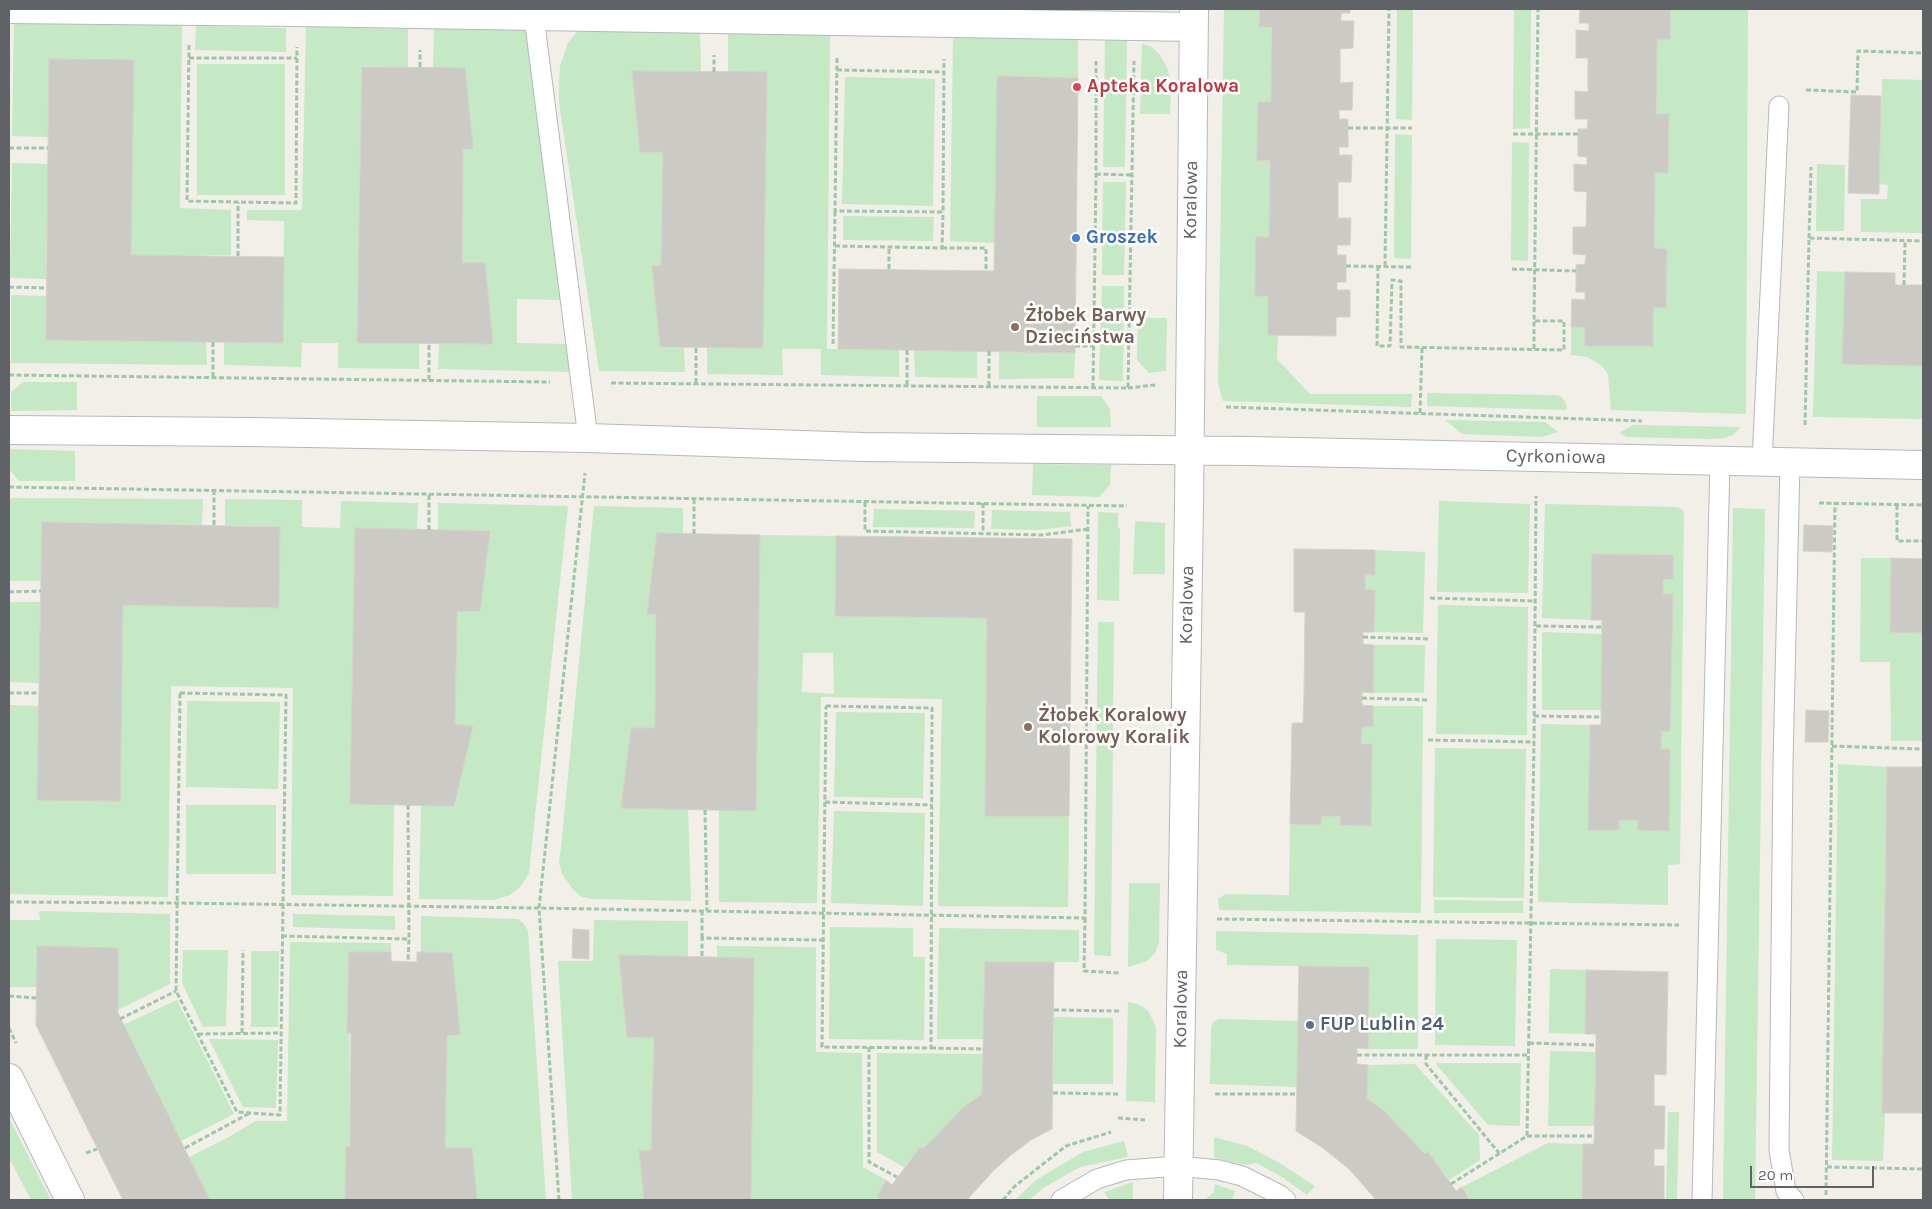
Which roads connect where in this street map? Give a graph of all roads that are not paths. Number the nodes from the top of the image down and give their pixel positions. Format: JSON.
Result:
{"nodes":[{"id":1,"x":9,"y":9,"type":"edge"},
{"id":2,"x":534,"y":17,"type":"junction"},
{"id":3,"x":1193,"y":18,"type":"edge"},
{"id":4,"x":1779,"y":106,"type":"dead end"},
{"id":5,"x":9,"y":430,"type":"edge"},
{"id":6,"x":588,"y":438,"type":"junction"},
{"id":7,"x":1189,"y":450,"type":"junction"},
{"id":8,"x":1720,"y":460,"type":"junction"},
{"id":9,"x":1762,"y":462,"type":"junction"},
{"id":10,"x":1790,"y":463,"type":"junction"},
{"id":11,"x":1923,"y":465,"type":"edge"},
{"id":12,"x":9,"y":1078,"type":"edge"},
{"id":13,"x":1178,"y":1166,"type":"junction"},
{"id":14,"x":70,"y":1200,"type":"edge"},
{"id":15,"x":1061,"y":1200,"type":"edge"},
{"id":16,"x":1178,"y":1200,"type":"edge"},
{"id":17,"x":1286,"y":1200,"type":"edge"},
{"id":18,"x":1702,"y":1200,"type":"edge"},
{"id":19,"x":1794,"y":1200,"type":"edge"}],
"edges":[{"from":1,"to":2,"type":"street"},
{"from":2,"to":3,"type":"street"},
{"from":2,"to":6,"type":"lane"},
{"from":3,"to":7,"type":"street","name":"Koralowa"},
{"from":4,"to":9,"type":"lane"},
{"from":5,"to":6,"type":"street","name":"Cyrkoniowa"},
{"from":6,"to":7,"type":"street","name":"Cyrkoniowa"},
{"from":7,"to":8,"type":"street","name":"Cyrkoniowa"},
{"from":7,"to":13,"type":"street","name":"Koralowa"},
{"from":8,"to":9,"type":"street","name":"Cyrkoniowa"},
{"from":8,"to":18,"type":"lane"},
{"from":9,"to":10,"type":"street","name":"Cyrkoniowa"},
{"from":10,"to":11,"type":"street","name":"Cyrkoniowa"},
{"from":10,"to":19,"type":"lane"},
{"from":12,"to":14,"type":"street"},
{"from":13,"to":15,"type":"lane"},
{"from":13,"to":16,"type":"street","name":"Koralowa"},
{"from":13,"to":17,"type":"lane"}]}
